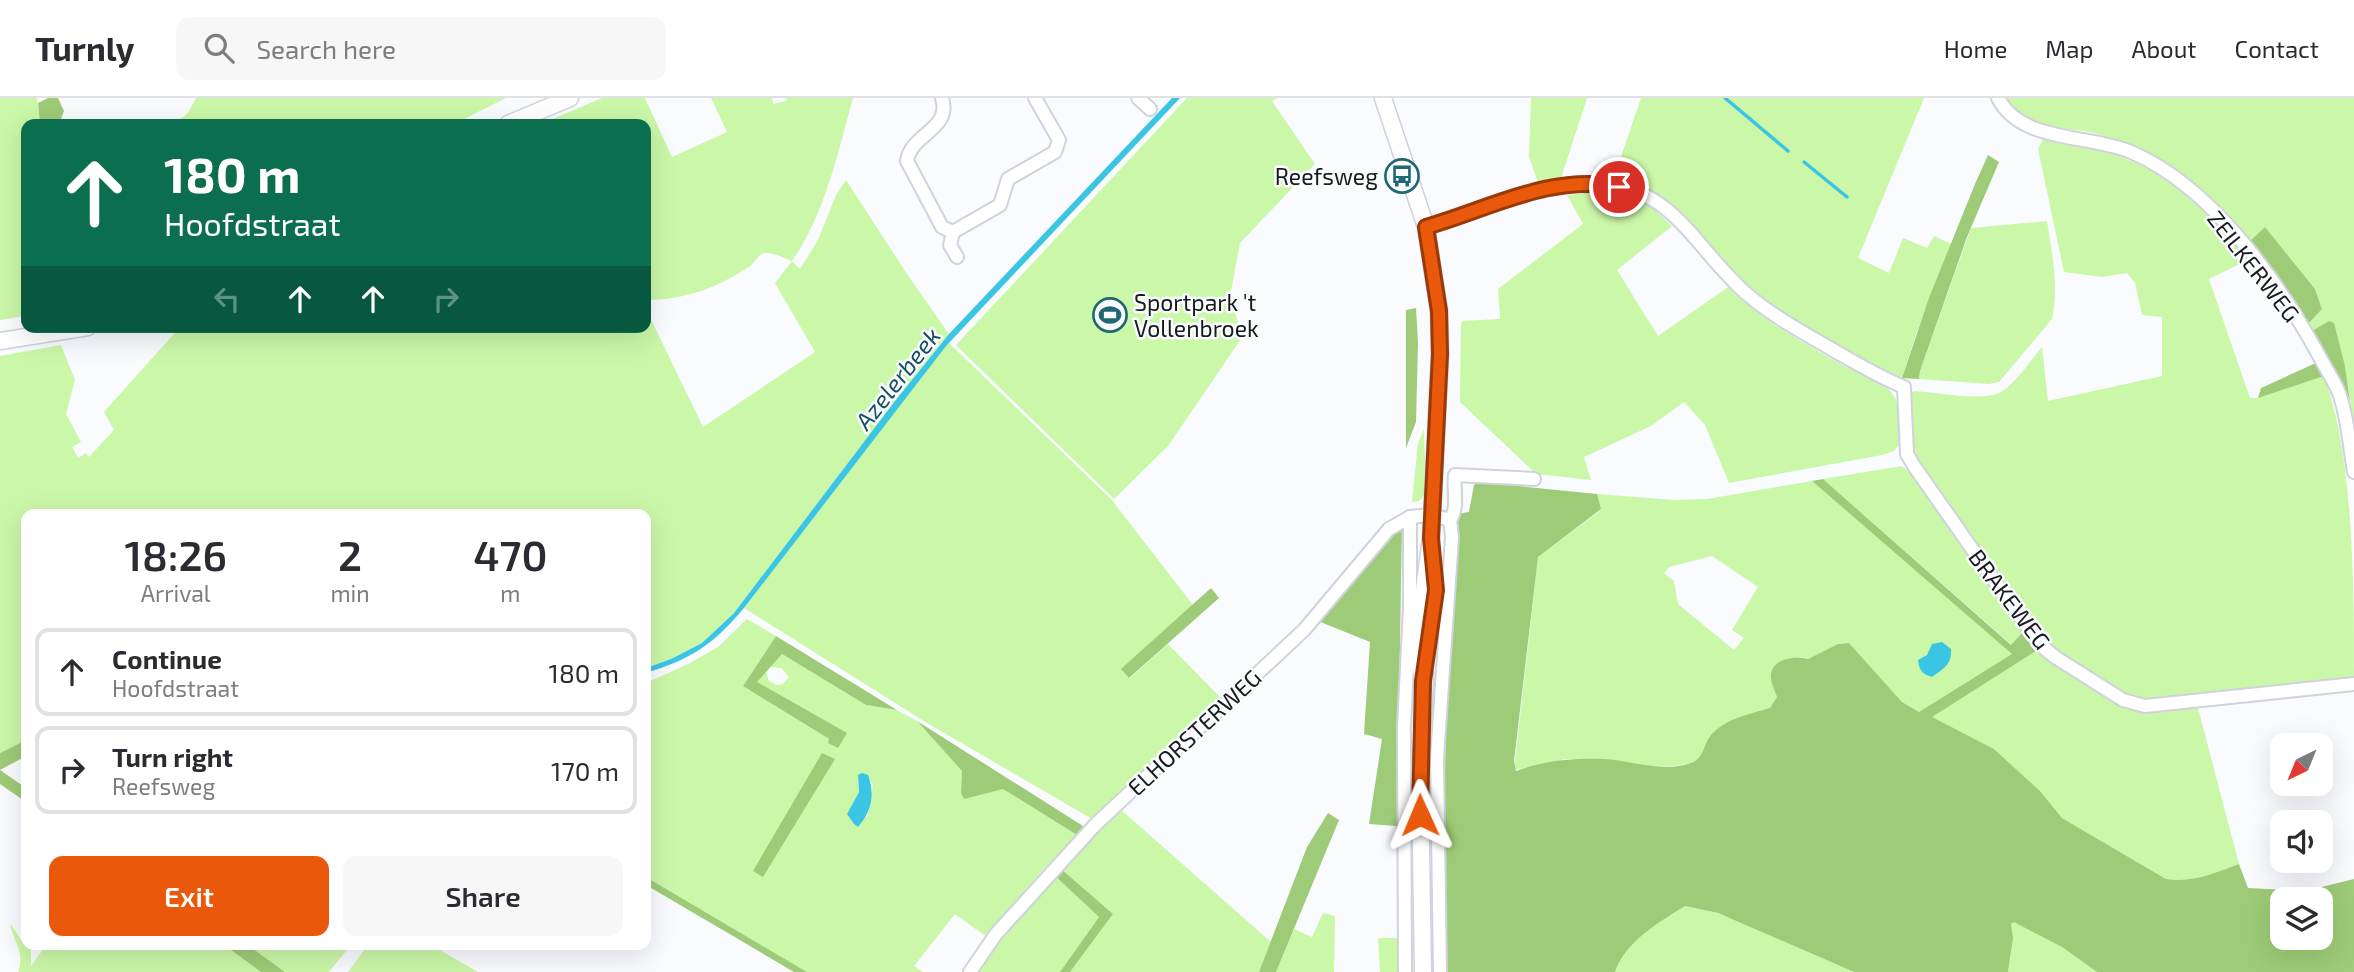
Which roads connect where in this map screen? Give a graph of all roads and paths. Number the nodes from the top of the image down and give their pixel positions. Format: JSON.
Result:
{"nodes":[{"id":1,"x":570,"y":98,"type":"edge"},
{"id":2,"x":942,"y":98,"type":"edge"},
{"id":3,"x":1138,"y":98,"type":"edge"},
{"id":4,"x":1383,"y":98,"type":"edge"},
{"id":5,"x":1998,"y":98,"type":"edge"},
{"id":6,"x":1041,"y":100,"type":"edge"},
{"id":7,"x":1150,"y":109,"type":"dead end"},
{"id":8,"x":520,"y":119,"type":"edge"},
{"id":9,"x":1426,"y":227,"type":"junction"},
{"id":10,"x":953,"y":232,"type":"junction"},
{"id":11,"x":957,"y":257,"type":"dead end"},
{"id":12,"x":50,"y":333,"type":"edge"},
{"id":13,"x":0,"y":341,"type":"edge"},
{"id":14,"x":2354,"y":472,"type":"edge"},
{"id":15,"x":1534,"y":479,"type":"dead end"},
{"id":16,"x":1432,"y":515,"type":"junction"},
{"id":17,"x":1410,"y":517,"type":"junction"},
{"id":18,"x":1450,"y":520,"type":"junction"},
{"id":19,"x":2354,"y":684,"type":"edge"},
{"id":20,"x":970,"y":972,"type":"edge"},
{"id":21,"x":1405,"y":972,"type":"edge"},
{"id":22,"x":1423,"y":972,"type":"edge"},
{"id":23,"x":1440,"y":972,"type":"edge"}],
"edges":[{"from":1,"to":8,"type":"main road"},
{"from":2,"to":10,"type":"street"},
{"from":3,"to":7,"type":"street"},
{"from":4,"to":9,"type":"main road"},
{"from":5,"to":14,"type":"street","name":"ZEILKERWEG"},
{"from":6,"to":10,"type":"street"},
{"from":9,"to":16,"type":"main road"},
{"from":9,"to":19,"type":"street","name":"BRAKEWEG"},
{"from":10,"to":11,"type":"street"},
{"from":12,"to":13,"type":"main road"},
{"from":15,"to":18,"type":"street"},
{"from":16,"to":17,"type":"street"},
{"from":16,"to":18,"type":"street"},
{"from":16,"to":22,"type":"main road"},
{"from":17,"to":20,"type":"street","name":"ELHORSTERWEG"},
{"from":17,"to":21,"type":"street"},
{"from":18,"to":23,"type":"street"}]}
